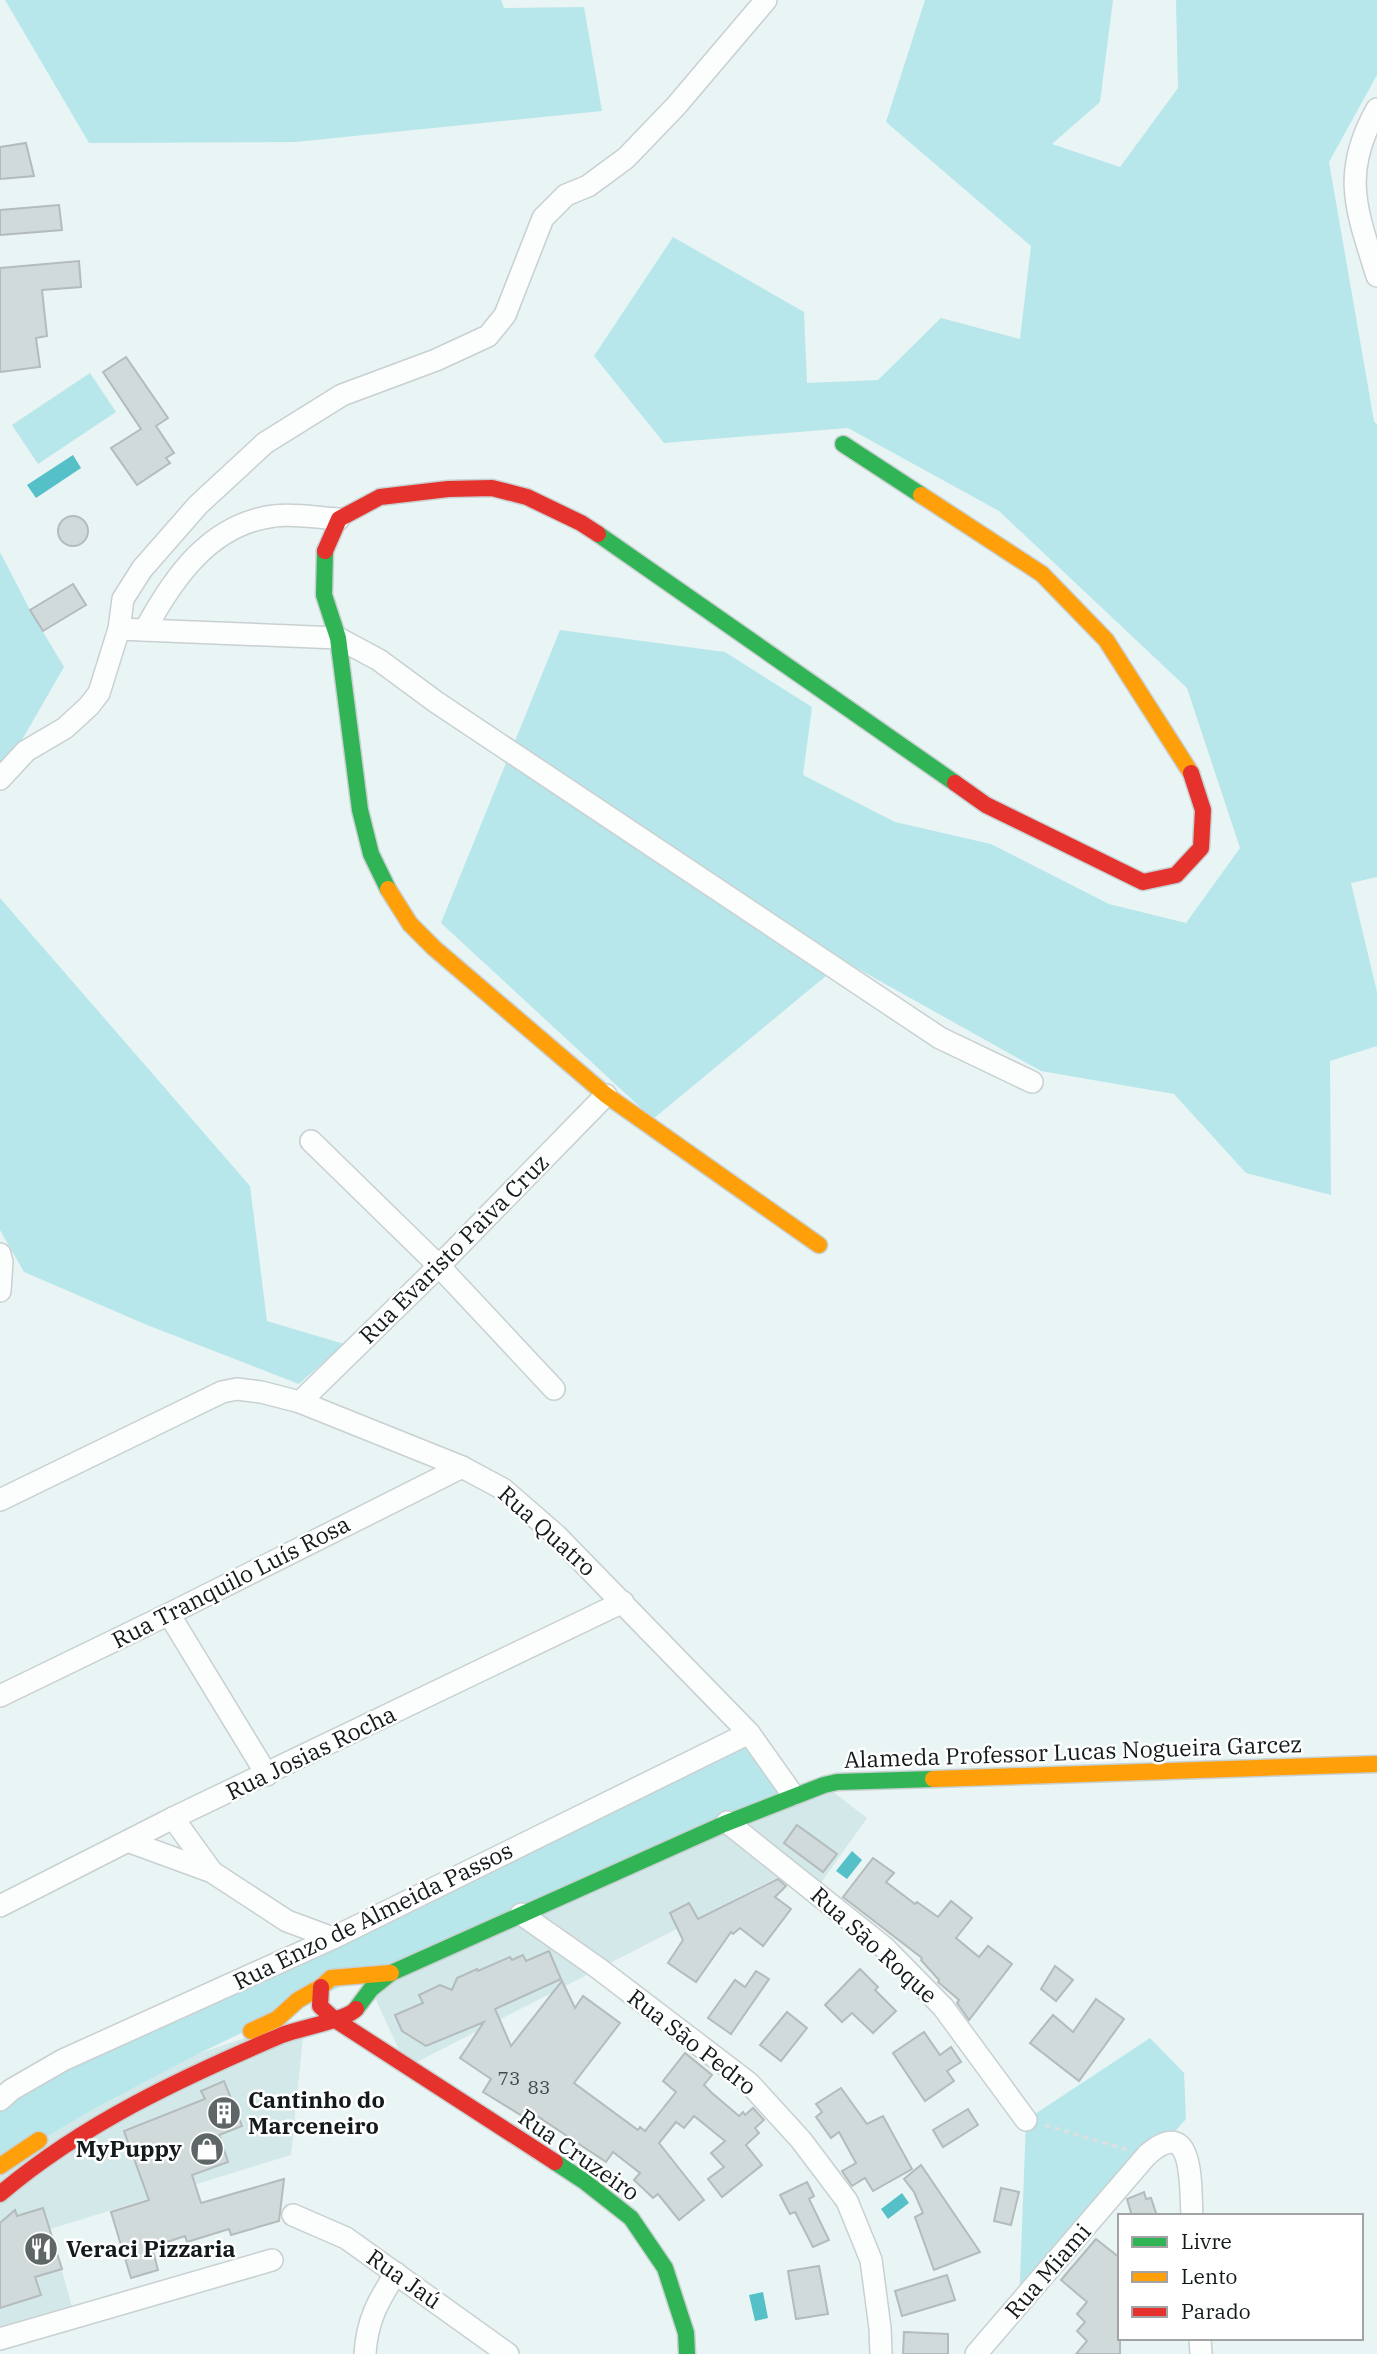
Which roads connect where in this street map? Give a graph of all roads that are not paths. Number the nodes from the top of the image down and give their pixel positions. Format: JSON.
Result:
{"nodes":[{"id":1,"x":766,"y":0,"type":"edge"},
{"id":2,"x":1377,"y":109,"type":"edge"},
{"id":3,"x":1377,"y":276,"type":"edge"},
{"id":4,"x":843,"y":444,"type":"dead end"},
{"id":5,"x":339,"y":519,"type":"junction"},
{"id":6,"x":119,"y":629,"type":"junction"},
{"id":7,"x":145,"y":630,"type":"junction"},
{"id":8,"x":338,"y":638,"type":"junction"},
{"id":9,"x":0,"y":779,"type":"edge"},
{"id":10,"x":1032,"y":1082,"type":"dead end"},
{"id":11,"x":606,"y":1095,"type":"junction"},
{"id":12,"x":311,"y":1141,"type":"dead end"},
{"id":13,"x":819,"y":1245,"type":"dead end"},
{"id":14,"x":0,"y":1254,"type":"edge"},
{"id":15,"x":439,"y":1266,"type":"junction"},
{"id":16,"x":0,"y":1291,"type":"edge"},
{"id":17,"x":554,"y":1389,"type":"dead end"},
{"id":18,"x":300,"y":1402,"type":"junction"},
{"id":19,"x":462,"y":1466,"type":"junction"},
{"id":20,"x":0,"y":1500,"type":"edge"},
{"id":21,"x":623,"y":1602,"type":"junction"},
{"id":22,"x":169,"y":1614,"type":"junction"},
{"id":23,"x":0,"y":1696,"type":"edge"},
{"id":24,"x":748,"y":1733,"type":"junction"},
{"id":25,"x":1377,"y":1764,"type":"edge"},
{"id":26,"x":267,"y":1775,"type":"junction"},
{"id":27,"x":793,"y":1796,"type":"junction"},
{"id":28,"x":173,"y":1818,"type":"junction"},
{"id":29,"x":727,"y":1822,"type":"junction"},
{"id":30,"x":130,"y":1842,"type":"junction"},
{"id":31,"x":212,"y":1872,"type":"junction"},
{"id":32,"x":0,"y":1906,"type":"edge"},
{"id":33,"x":521,"y":1914,"type":"junction"},
{"id":34,"x":287,"y":1921,"type":"junction"},
{"id":35,"x":333,"y":1938,"type":"junction"},
{"id":36,"x":286,"y":1959,"type":"junction"},
{"id":37,"x":391,"y":1973,"type":"junction"},
{"id":38,"x":345,"y":1976,"type":"junction"},
{"id":39,"x":321,"y":1987,"type":"junction"},
{"id":40,"x":363,"y":2000,"type":"junction"},
{"id":41,"x":334,"y":2019,"type":"junction"},
{"id":42,"x":375,"y":2047,"type":"junction"},
{"id":43,"x":0,"y":2101,"type":"edge"},
{"id":44,"x":88,"y":2111,"type":"dead end"},
{"id":45,"x":1026,"y":2120,"type":"road end"},
{"id":46,"x":54,"y":2131,"type":"dead end"},
{"id":47,"x":0,"y":2166,"type":"edge"},
{"id":48,"x":0,"y":2194,"type":"edge"},
{"id":49,"x":1192,"y":2214,"type":"edge"},
{"id":50,"x":293,"y":2215,"type":"dead end"},
{"id":51,"x":272,"y":2260,"type":"dead end"},
{"id":52,"x":397,"y":2273,"type":"junction"},
{"id":53,"x":0,"y":2339,"type":"edge"},
{"id":54,"x":365,"y":2354,"type":"edge"},
{"id":55,"x":508,"y":2354,"type":"edge"},
{"id":56,"x":687,"y":2354,"type":"edge"},
{"id":57,"x":881,"y":2354,"type":"edge"},
{"id":58,"x":976,"y":2354,"type":"edge"}],
"edges":[{"from":1,"to":6,"type":"street"},
{"from":2,"to":3,"type":"street"},
{"from":4,"to":5,"type":"street"},
{"from":5,"to":7,"type":"street"},
{"from":5,"to":8,"type":"street"},
{"from":6,"to":7,"type":"street"},
{"from":6,"to":9,"type":"street"},
{"from":7,"to":8,"type":"street"},
{"from":8,"to":10,"type":"street"},
{"from":8,"to":11,"type":"street"},
{"from":11,"to":13,"type":"street"},
{"from":11,"to":15,"type":"street","name":"Rua Evaristo Paiva Cruz"},
{"from":12,"to":15,"type":"street"},
{"from":14,"to":16,"type":"street"},
{"from":15,"to":17,"type":"street"},
{"from":15,"to":18,"type":"street","name":"Rua Evaristo Paiva Cruz"},
{"from":18,"to":19,"type":"street","name":"Rua Quatro"},
{"from":18,"to":20,"type":"street","name":"Rua Quatro"},
{"from":19,"to":21,"type":"street","name":"Rua Quatro"},
{"from":19,"to":22,"type":"street","name":"Rua Tranquilo Luís Rosa"},
{"from":21,"to":24,"type":"street","name":"Rua Quatro"},
{"from":21,"to":26,"type":"street","name":"Rua Josias Rocha"},
{"from":22,"to":23,"type":"street","name":"Rua Tranquilo Luís Rosa"},
{"from":22,"to":26,"type":"street"},
{"from":24,"to":27,"type":"street","name":"Rua Quatro"},
{"from":24,"to":35,"type":"street","name":"Rua Enzo de Almeida Passos"},
{"from":25,"to":27,"type":"street","name":"Alameda Professor Lucas Nogueira Garcez"},
{"from":26,"to":28,"type":"street","name":"Rua Josias Rocha"},
{"from":27,"to":29,"type":"street","name":"Alameda Professor Lucas Nogueira Garcez"},
{"from":28,"to":30,"type":"street","name":"Rua Josias Rocha"},
{"from":28,"to":31,"type":"street"},
{"from":29,"to":33,"type":"street","name":"Alameda Professor Lucas Nogueira Garcez"},
{"from":29,"to":45,"type":"street","name":"Rua São Roque"},
{"from":30,"to":31,"type":"street"},
{"from":30,"to":32,"type":"street","name":"Rua Josias Rocha"},
{"from":31,"to":34,"type":"street"},
{"from":33,"to":37,"type":"street","name":"Alameda Professor Lucas Nogueira Garcez"},
{"from":33,"to":57,"type":"street","name":"Rua São Pedro"},
{"from":34,"to":35,"type":"street"},
{"from":34,"to":36,"type":"street"},
{"from":35,"to":36,"type":"street","name":"Rua Enzo de Almeida Passos"},
{"from":36,"to":43,"type":"street","name":"Rua Enzo de Almeida Passos"},
{"from":37,"to":38,"type":"street","name":"Alameda Professor Lucas Nogueira Garcez"},
{"from":37,"to":40,"type":"street","name":"Alameda Professor Lucas Nogueira Garcez"},
{"from":38,"to":39,"type":"street","name":"Alameda Professor Lucas Nogueira Garcez"},
{"from":38,"to":40,"type":"street"},
{"from":39,"to":41,"type":"street"},
{"from":39,"to":44,"type":"street","name":"Alameda Professor Lucas Nogueira Garcez"},
{"from":40,"to":41,"type":"street","name":"Alameda Professor Lucas Nogueira Garcez"},
{"from":40,"to":42,"type":"street"},
{"from":41,"to":42,"type":"street","name":"Rua Cruzeiro"},
{"from":41,"to":48,"type":"street","name":"Alameda Professor Lucas Nogueira Garcez"},
{"from":42,"to":56,"type":"street","name":"Rua Cruzeiro"},
{"from":46,"to":47,"type":"street"},
{"from":49,"to":58,"type":"street","name":"Rua Miami"},
{"from":50,"to":52,"type":"street","name":"Rua Jaú"},
{"from":51,"to":53,"type":"street"},
{"from":52,"to":54,"type":"street"},
{"from":52,"to":55,"type":"street","name":"Rua Jaú"}]}
